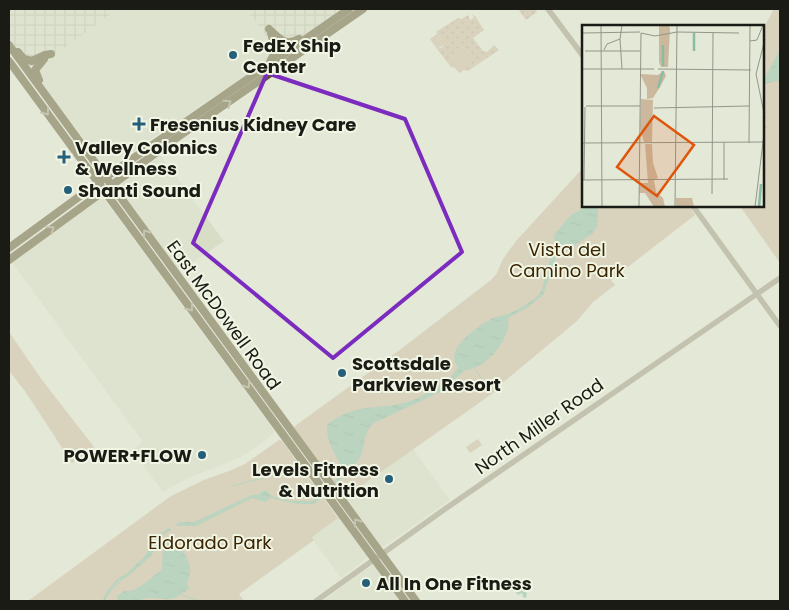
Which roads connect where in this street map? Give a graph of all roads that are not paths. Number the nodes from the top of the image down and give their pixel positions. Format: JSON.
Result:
{"nodes":[{"id":1,"x":349,"y":9,"type":"edge"},
{"id":2,"x":363,"y":9,"type":"edge"},
{"id":3,"x":548,"y":9,"type":"edge"},
{"id":4,"x":310,"y":35,"type":"junction"},
{"id":5,"x":9,"y":44,"type":"edge"},
{"id":6,"x":582,"y":55,"type":"edge"},
{"id":7,"x":288,"y":56,"type":"junction"},
{"id":8,"x":9,"y":61,"type":"edge"},
{"id":9,"x":268,"y":65,"type":"junction"},
{"id":10,"x":48,"y":97,"type":"junction"},
{"id":11,"x":106,"y":177,"type":"junction"},
{"id":12,"x":97,"y":183,"type":"junction"},
{"id":13,"x":112,"y":185,"type":"junction"},
{"id":14,"x":103,"y":191,"type":"junction"},
{"id":15,"x":694,"y":208,"type":"edge"},
{"id":16,"x":9,"y":248,"type":"edge"},
{"id":17,"x":9,"y":260,"type":"edge"},
{"id":18,"x":780,"y":278,"type":"edge"},
{"id":19,"x":757,"y":294,"type":"junction"},
{"id":20,"x":780,"y":326,"type":"edge"},
{"id":21,"x":308,"y":461,"type":"junction"},
{"id":22,"x":378,"y":557,"type":"junction"},
{"id":23,"x":316,"y":601,"type":"edge"},
{"id":24,"x":405,"y":601,"type":"edge"},
{"id":25,"x":416,"y":601,"type":"edge"}],
"edges":[{"from":1,"to":4,"type":"main road"},
{"from":2,"to":7,"type":"main road"},
{"from":3,"to":6,"type":"street"},
{"from":4,"to":7,"type":"main road"},
{"from":4,"to":9,"type":"main road"},
{"from":5,"to":10,"type":"main road","name":"East McDowell Road"},
{"from":5,"to":10,"type":"main road"},
{"from":7,"to":9,"type":"main road"},
{"from":13,"to":7,"type":"main road","one_way":true},
{"from":8,"to":12,"type":"main road","name":"East McDowell Road","one_way":true},
{"from":9,"to":11,"type":"main road"},
{"from":10,"to":11,"type":"main road","name":"East McDowell Road"},
{"from":11,"to":12,"type":"main road"},
{"from":11,"to":13,"type":"main road","name":"East McDowell Road"},
{"from":12,"to":14,"type":"main road","name":"East McDowell Road"},
{"from":12,"to":16,"type":"main road"},
{"from":13,"to":14,"type":"main road"},
{"from":21,"to":13,"type":"main road","name":"East McDowell Road","one_way":true},
{"from":17,"to":14,"type":"main road","one_way":true},
{"from":14,"to":21,"type":"main road","name":"East McDowell Road","one_way":true},
{"from":15,"to":19,"type":"street"},
{"from":18,"to":19,"type":"street","name":"North Miller Road"},
{"from":19,"to":20,"type":"street"},
{"from":19,"to":22,"type":"street","name":"North Miller Road"},
{"from":21,"to":22,"type":"main road","name":"East McDowell Road"},
{"from":22,"to":23,"type":"street","name":"North Miller Road"},
{"from":22,"to":24,"type":"main road","name":"East McDowell Road"},
{"from":22,"to":25,"type":"main road","name":"East McDowell Road"}]}
